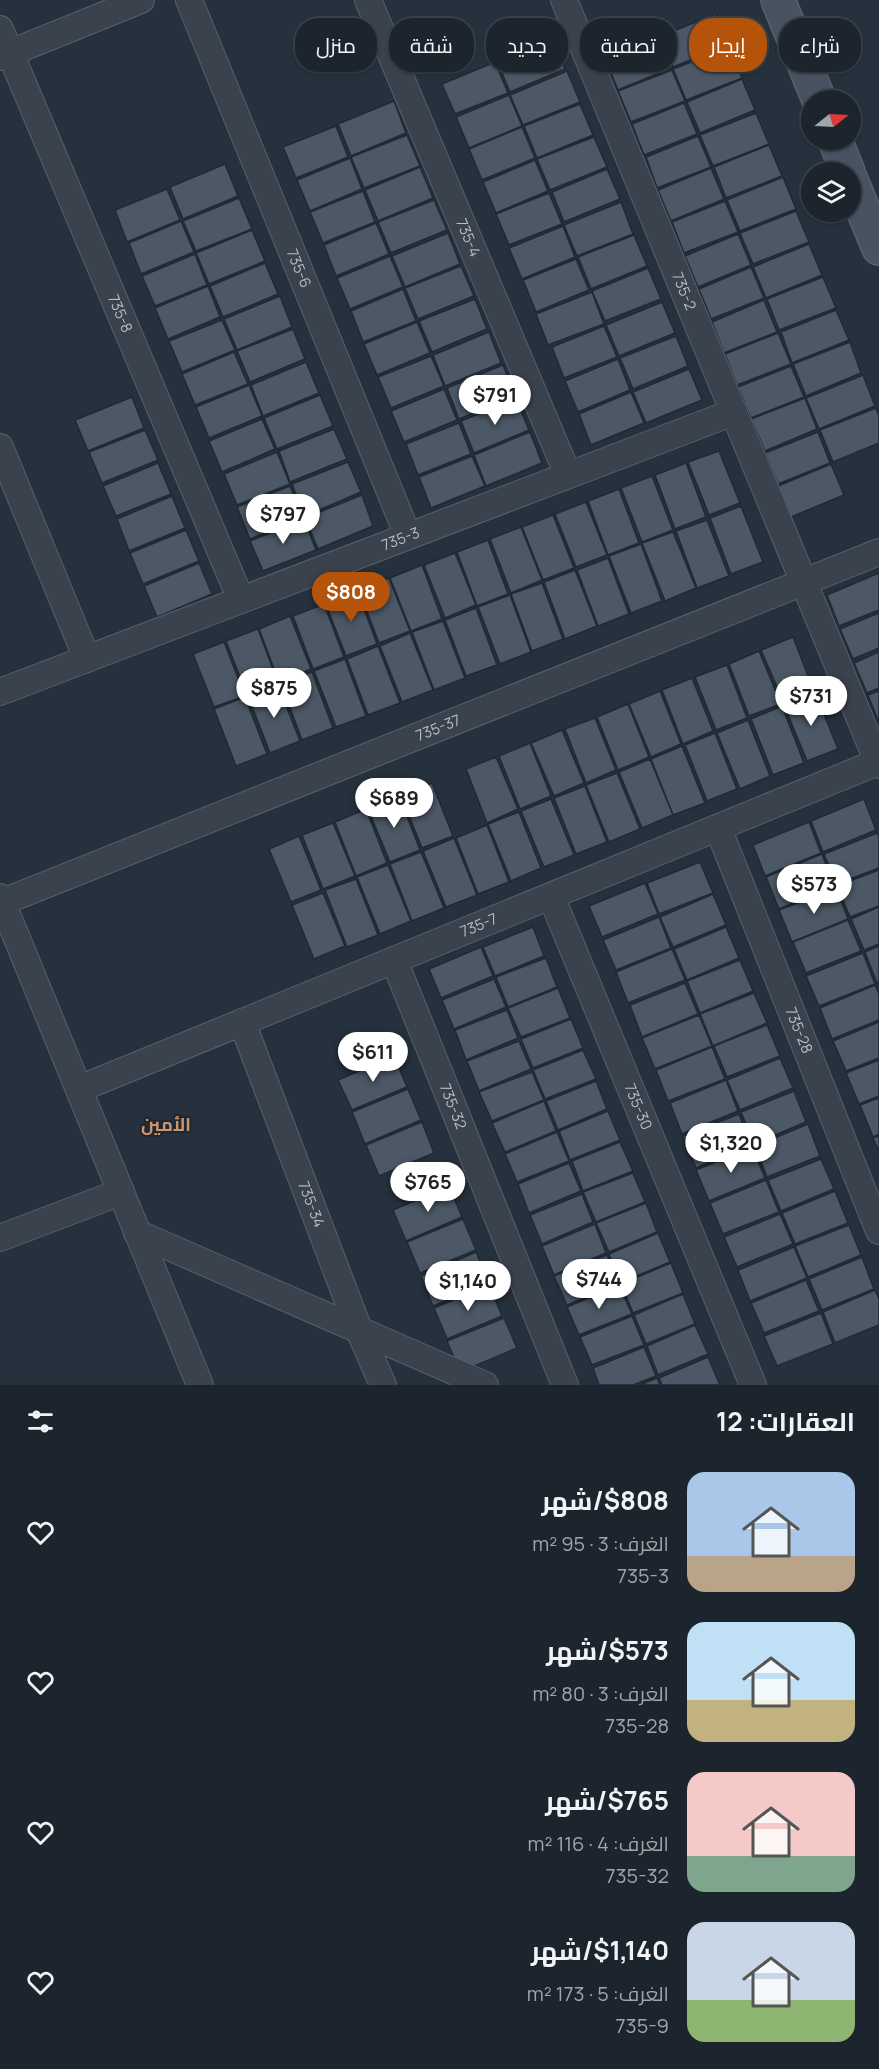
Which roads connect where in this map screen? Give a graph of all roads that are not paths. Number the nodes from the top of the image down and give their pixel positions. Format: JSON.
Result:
{"nodes":[{"id":1,"x":141,"y":0,"type":"edge"},
{"id":2,"x":189,"y":0,"type":"edge"},
{"id":3,"x":368,"y":0,"type":"edge"},
{"id":4,"x":564,"y":0,"type":"edge"},
{"id":5,"x":778,"y":0,"type":"edge"},
{"id":6,"x":0,"y":29,"type":"edge"},
{"id":7,"x":5,"y":55,"type":"edge"},
{"id":8,"x":815,"y":90,"type":"edge"},
{"id":9,"x":861,"y":194,"type":"edge"},
{"id":10,"x":872,"y":211,"type":"edge"},
{"id":11,"x":879,"y":248,"type":"edge"},
{"id":12,"x":734,"y":412,"type":"junction"},
{"id":13,"x":0,"y":447,"type":"edge"},
{"id":14,"x":568,"y":475,"type":"junction"},
{"id":15,"x":408,"y":536,"type":"junction"},
{"id":16,"x":879,"y":552,"type":"edge"},
{"id":17,"x":804,"y":582,"type":"junction"},
{"id":18,"x":241,"y":600,"type":"junction"},
{"id":19,"x":87,"y":659,"type":"junction"},
{"id":20,"x":0,"y":692,"type":"edge"},
{"id":21,"x":878,"y":763,"type":"edge"},
{"id":22,"x":718,"y":828,"type":"junction"},
{"id":23,"x":551,"y":896,"type":"junction"},
{"id":24,"x":1,"y":901,"type":"edge"},
{"id":25,"x":394,"y":960,"type":"junction"},
{"id":26,"x":242,"y":1022,"type":"junction"},
{"id":27,"x":78,"y":1089,"type":"junction"},
{"id":28,"x":121,"y":1192,"type":"junction"},
{"id":29,"x":879,"y":1231,"type":"edge"},
{"id":30,"x":137,"y":1233,"type":"junction"},
{"id":31,"x":0,"y":1238,"type":"edge"},
{"id":32,"x":359,"y":1330,"type":"junction"},
{"id":33,"x":200,"y":1385,"type":"edge"},
{"id":34,"x":383,"y":1385,"type":"edge"},
{"id":35,"x":485,"y":1385,"type":"edge"},
{"id":36,"x":565,"y":1385,"type":"edge"},
{"id":37,"x":753,"y":1385,"type":"edge"}],
"edges":[{"from":1,"to":7,"type":"street"},
{"from":2,"to":15,"type":"street","name":"735-6"},
{"from":3,"to":14,"type":"street","name":"735-4"},
{"from":4,"to":12,"type":"street","name":"735-2"},
{"from":5,"to":8,"type":"street"},
{"from":6,"to":7,"type":"street","name":"735-8"},
{"from":7,"to":18,"type":"street","name":"735-8"},
{"from":9,"to":10,"type":"street"},
{"from":10,"to":11,"type":"street"},
{"from":12,"to":14,"type":"street","name":"735-3"},
{"from":12,"to":17,"type":"street","name":"735-2"},
{"from":13,"to":19,"type":"street"},
{"from":14,"to":15,"type":"street","name":"735-3"},
{"from":15,"to":18,"type":"street","name":"735-3"},
{"from":16,"to":17,"type":"street","name":"735-37"},
{"from":17,"to":21,"type":"street","name":"735-2"},
{"from":17,"to":24,"type":"street","name":"735-37"},
{"from":18,"to":19,"type":"street","name":"735-3"},
{"from":19,"to":20,"type":"street","name":"735-3"},
{"from":21,"to":22,"type":"street","name":"735-7"},
{"from":22,"to":23,"type":"street","name":"735-7"},
{"from":22,"to":29,"type":"street","name":"735-28"},
{"from":23,"to":25,"type":"street","name":"735-7"},
{"from":23,"to":37,"type":"street","name":"735-30"},
{"from":24,"to":27,"type":"street"},
{"from":25,"to":26,"type":"street","name":"735-7"},
{"from":25,"to":36,"type":"street","name":"735-32"},
{"from":26,"to":27,"type":"street","name":"735-7"},
{"from":26,"to":32,"type":"street","name":"735-34"},
{"from":27,"to":28,"type":"street"},
{"from":28,"to":30,"type":"street"},
{"from":28,"to":31,"type":"street"},
{"from":30,"to":32,"type":"street"},
{"from":30,"to":33,"type":"street"},
{"from":32,"to":34,"type":"street","name":"735-34"},
{"from":32,"to":35,"type":"street"}]}
